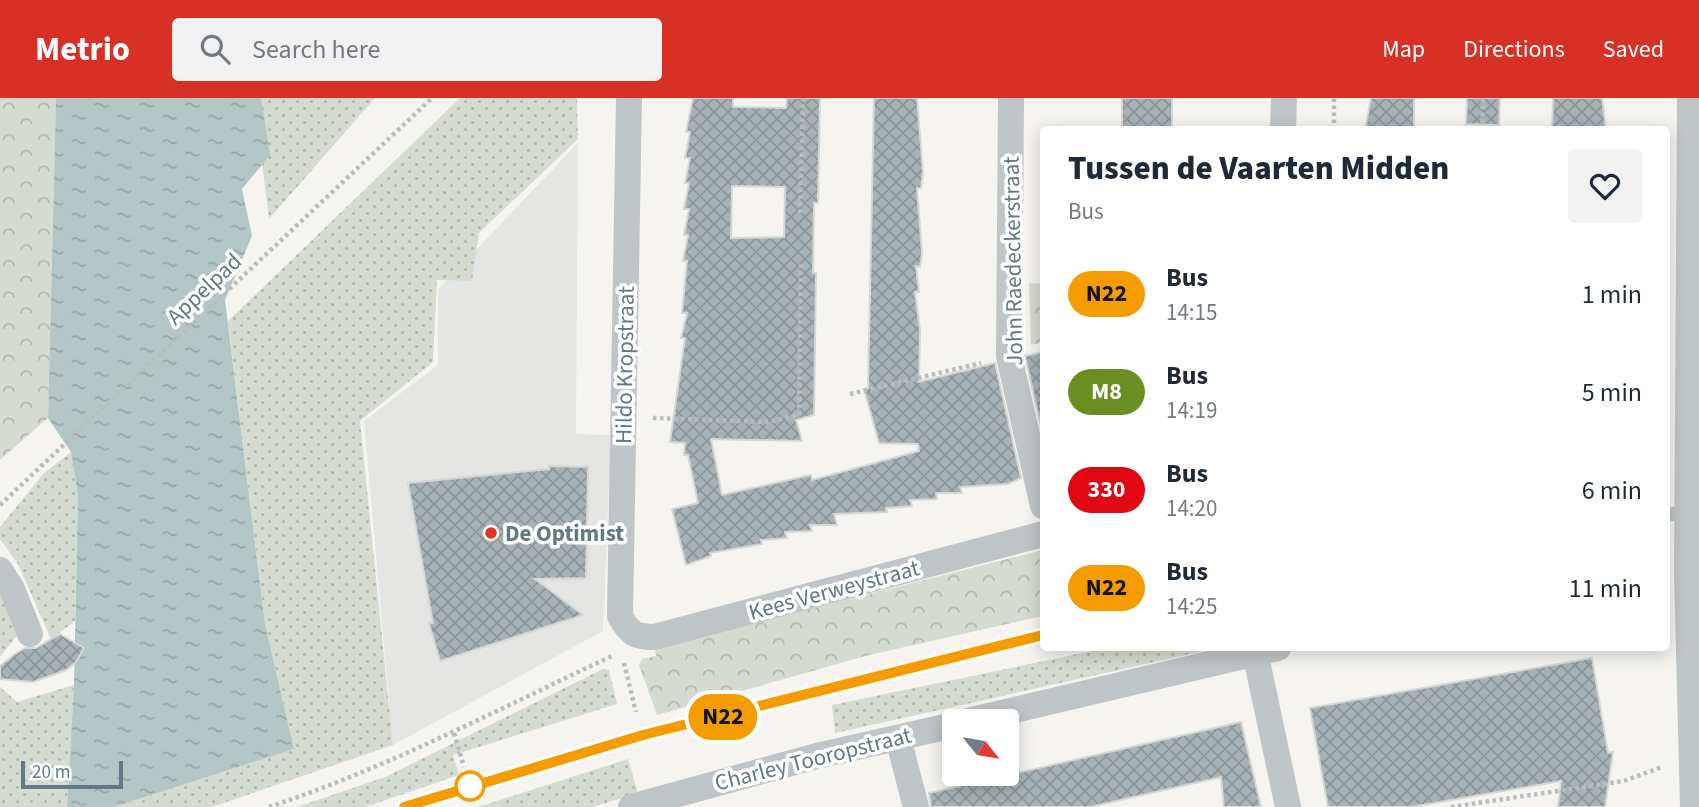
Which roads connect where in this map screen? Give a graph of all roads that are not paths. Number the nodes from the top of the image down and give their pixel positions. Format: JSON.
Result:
{"nodes":[{"id":1,"x":629,"y":98,"type":"edge"},
{"id":2,"x":1011,"y":98,"type":"edge"},
{"id":3,"x":1284,"y":98,"type":"edge"},
{"id":4,"x":1690,"y":98,"type":"edge"},
{"id":5,"x":1283,"y":126,"type":"edge"},
{"id":6,"x":1684,"y":420,"type":"edge"},
{"id":7,"x":1040,"y":493,"type":"edge"},
{"id":8,"x":1684,"y":513,"type":"edge"},
{"id":9,"x":1040,"y":535,"type":"edge"},
{"id":10,"x":0,"y":570,"type":"edge"},
{"id":11,"x":1684,"y":575,"type":"edge"},
{"id":12,"x":30,"y":634,"type":"dead end"},
{"id":13,"x":1040,"y":636,"type":"edge"},
{"id":14,"x":624,"y":640,"type":"joint"},
{"id":15,"x":1263,"y":651,"type":"edge"},
{"id":16,"x":1267,"y":651,"type":"edge"},
{"id":17,"x":1019,"y":709,"type":"edge"},
{"id":18,"x":942,"y":727,"type":"edge"},
{"id":19,"x":898,"y":738,"type":"junction"},
{"id":20,"x":405,"y":807,"type":"edge"},
{"id":21,"x":631,"y":807,"type":"edge"},
{"id":22,"x":916,"y":807,"type":"edge"},
{"id":23,"x":1288,"y":807,"type":"edge"},
{"id":24,"x":1693,"y":807,"type":"edge"}],
"edges":[{"from":1,"to":14,"type":"street","name":"Hildo Kropstraat"},
{"from":2,"to":7,"type":"street","name":"John Raedeckerstraat"},
{"from":3,"to":5,"type":"street"},
{"from":4,"to":6,"type":"street"},
{"from":6,"to":8,"type":"street"},
{"from":8,"to":11,"type":"street"},
{"from":9,"to":14,"type":"street","name":"Kees Verweystraat"},
{"from":10,"to":12,"type":"street"},
{"from":11,"to":24,"type":"street"},
{"from":13,"to":20,"type":"lane"},
{"from":15,"to":17,"type":"street"},
{"from":16,"to":23,"type":"street"},
{"from":18,"to":19,"type":"street","name":"Charley Tooropstraat"},
{"from":19,"to":21,"type":"street","name":"Charley Tooropstraat"},
{"from":19,"to":22,"type":"street"}]}
